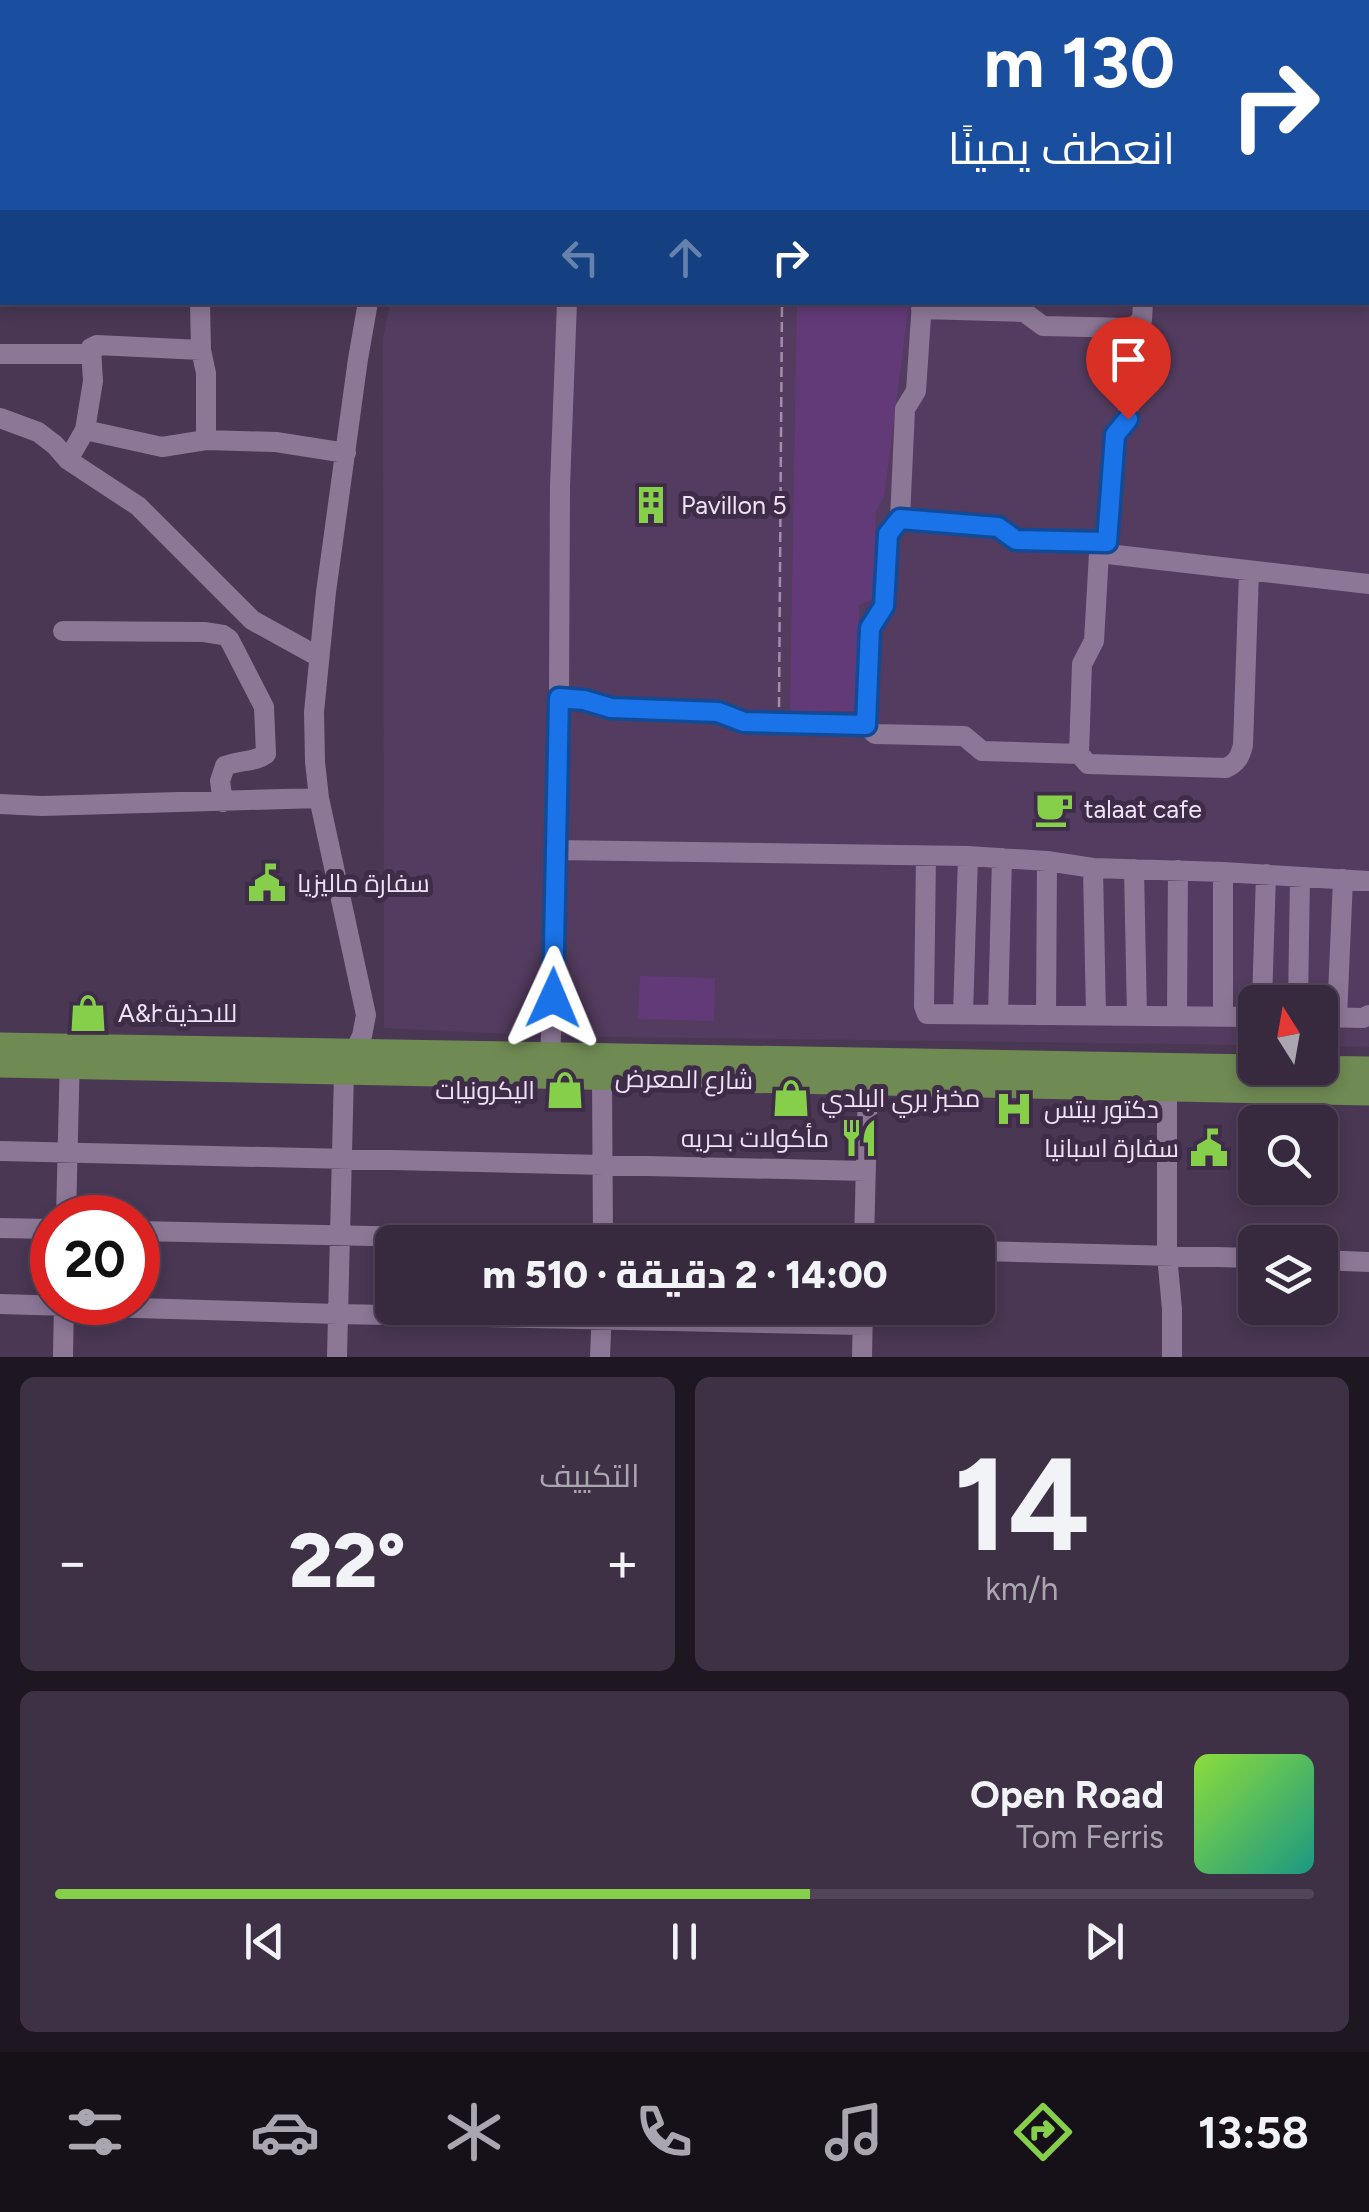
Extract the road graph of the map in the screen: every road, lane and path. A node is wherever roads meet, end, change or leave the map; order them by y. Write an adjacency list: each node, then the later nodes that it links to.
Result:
1 (200, 305): 8 (street)
2 (367, 305): 14 (street)
3 (567, 305): 22 (street)
4 (782, 305): 23 (path)
5 (1142, 305): 7 (street)
6 (922, 306): 7 (street); 16 (street)
7 (1131, 328): 17 (street)
8 (202, 350): 10 (street); 13 (street)
9 (0, 354): 10 (street)
10 (92, 354): 12 (street)
11 (0, 418): 15 (street)
12 (85, 430): 13 (street); 15 (street)
13 (206, 440): 14 (street)
14 (346, 452): 21 (street)
15 (68, 460): 21 (street)
16 (900, 519): 17 (street); 24 (street)
17 (1103, 548): 18 (street); 25 (street)
18 (1250, 572): 19 (street); 25 (street)
19 (1369, 584)
20 (64, 630): 27 (street)
21 (319, 657): 26 (street)
22 (559, 698): 23 (street); 29 (street)
23 (778, 723): 24 (street)
24 (866, 725): 25 (street)
25 (1078, 754)
26 (319, 798): 27 (street); 57 (street)
27 (223, 802): 28 (street)
28 (0, 804)
29 (555, 850): 30 (street); 59 (street)
30 (926, 856): 31 (street); 45 (street)
31 (968, 856): 32 (street); 45 (street)
32 (1002, 858): 33 (street); 46 (street)
33 (1047, 860): 34 (street); 47 (street)
34 (1093, 868): 35 (street); 48 (street)
35 (1134, 869): 36 (street); 50 (street)
36 (1178, 870): 37 (street); 51 (street)
37 (1223, 872): 38 (street); 52 (street)
38 (1266, 874): 39 (street); 42 (street)
39 (1300, 877): 40 (street); 43 (street)
40 (1343, 879): 41 (street); 44 (street)
41 (1369, 881)
42 (1263, 985)
43 (1298, 985)
44 (1332, 985)
45 (963, 1014): 46 (street)
46 (998, 1014): 47 (street)
47 (1046, 1015): 48 (street)
48 (1096, 1015): 50 (street)
49 (1369, 1015): 54 (street)
50 (1137, 1016): 51 (street)
51 (1177, 1016): 52 (street)
52 (1223, 1016): 53 (street)
53 (1238, 1016)
54 (1338, 1018)
55 (0, 1045): 56 (main road, شارع المعرض)
56 (70, 1056): 57 (main road, شارع المعرض); 58 (main road, شارع المعرض); 69 (street)
57 (350, 1062): 59 (main road, شارع المعرض); 70 (street)
58 (0, 1065)
59 (543, 1065): 63 (main road, شارع المعرض)
60 (1238, 1067): 64 (main road, شارع المعرض)
61 (1338, 1069): 62 (main road)
62 (1369, 1069)
63 (611, 1070): 64 (main road, شارع المعرض); 65 (main road, شارع المعرض); 71 (street)
64 (921, 1072): 65 (main road, شارع المعرض); 66 (main road, شارع المعرض)
65 (868, 1083): 72 (street)
66 (1167, 1089): 67 (main road, شارع المعرض); 82 (street)
67 (1369, 1093)
68 (0, 1151): 69 (street)
69 (68, 1153): 70 (street); 73 (street)
70 (342, 1159): 71 (street); 79 (street)
71 (601, 1166): 72 (street); 74 (street)
72 (866, 1172): 75 (street)
73 (67, 1195)
74 (603, 1225)
75 (864, 1225)
76 (0, 1228): 77 (street)
77 (30, 1229)
78 (160, 1232): 79 (street)
79 (340, 1236): 80 (street); 89 (street)
80 (375, 1237)
81 (995, 1251): 82 (street)
82 (1167, 1255): 83 (street); 98 (street)
83 (1238, 1257)
84 (1338, 1261): 85 (street)
85 (1369, 1262)
86 (0, 1304): 87 (street)
87 (30, 1304)
88 (160, 1308): 89 (street)
89 (338, 1314): 90 (street); 95 (street)
90 (375, 1314)
91 (64, 1325): 94 (street)
92 (601, 1325): 96 (street)
93 (862, 1325): 97 (street)
94 (63, 1357)
95 (337, 1357)
96 (600, 1357)
97 (862, 1357)
98 (1172, 1357)

